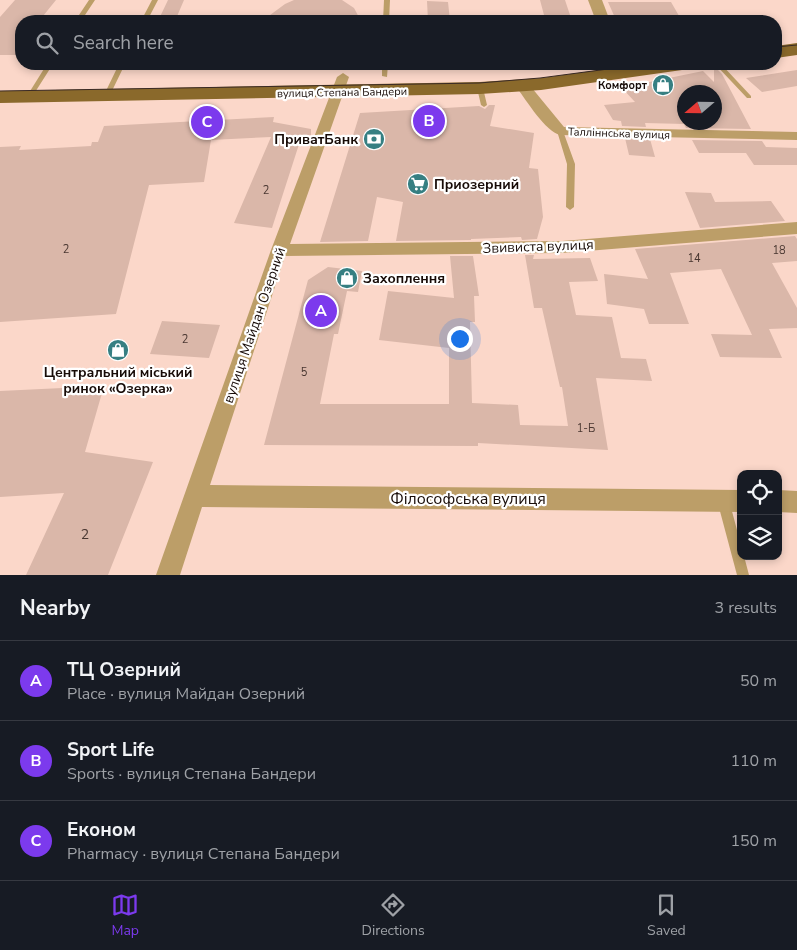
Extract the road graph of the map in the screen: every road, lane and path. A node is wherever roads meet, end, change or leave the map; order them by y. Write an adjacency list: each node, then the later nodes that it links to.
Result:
1 (92, 0): 5 (lane)
2 (155, 0): 6 (lane)
3 (387, 0): 7 (lane)
4 (595, 0): 8 (street)
5 (82, 15)
6 (147, 15)
7 (386, 15)
8 (601, 15)
9 (797, 36): 10 (main road)
10 (782, 37)
11 (797, 49): 12 (main road)
12 (782, 51)
13 (46, 70): 22 (lane)
14 (385, 70): 15 (main road, вулиця Степана Бандери); 20 (main road, вулиця Степана Бандери)
15 (521, 70)
16 (609, 70): 21 (main road, вулиця Степана Бандери)
17 (724, 70): 24 (lane)
18 (115, 80): 20 (main road, вулиця Степана Бандери); 22 (main road, вулиця Степана Бандери)
19 (0, 82): 22 (main road, вулиця Степана Бандери)
20 (340, 85): 21 (main road, вулиця Степана Бандери); 29 (street, вулиця Майдан Озерний)
21 (522, 85): 25 (street, Талліннська вулиця)
22 (34, 89): 23 (main road, вулиця Степана Бандери)
23 (0, 97)
24 (749, 97)
25 (560, 131): 26 (street, Талліннська вулиця); 27 (lane)
26 (797, 136)
27 (570, 207)
28 (797, 228): 29 (street, Звивиста вулиця)
29 (279, 250): 30 (street, вулиця Майдан Озерний)
30 (196, 496): 31 (street, Філософська вулиця); 34 (street, вулиця Майдан Озерний)
31 (732, 501): 35 (lane)
32 (782, 501): 33 (street)
33 (797, 502)
34 (168, 575)
35 (743, 575)

